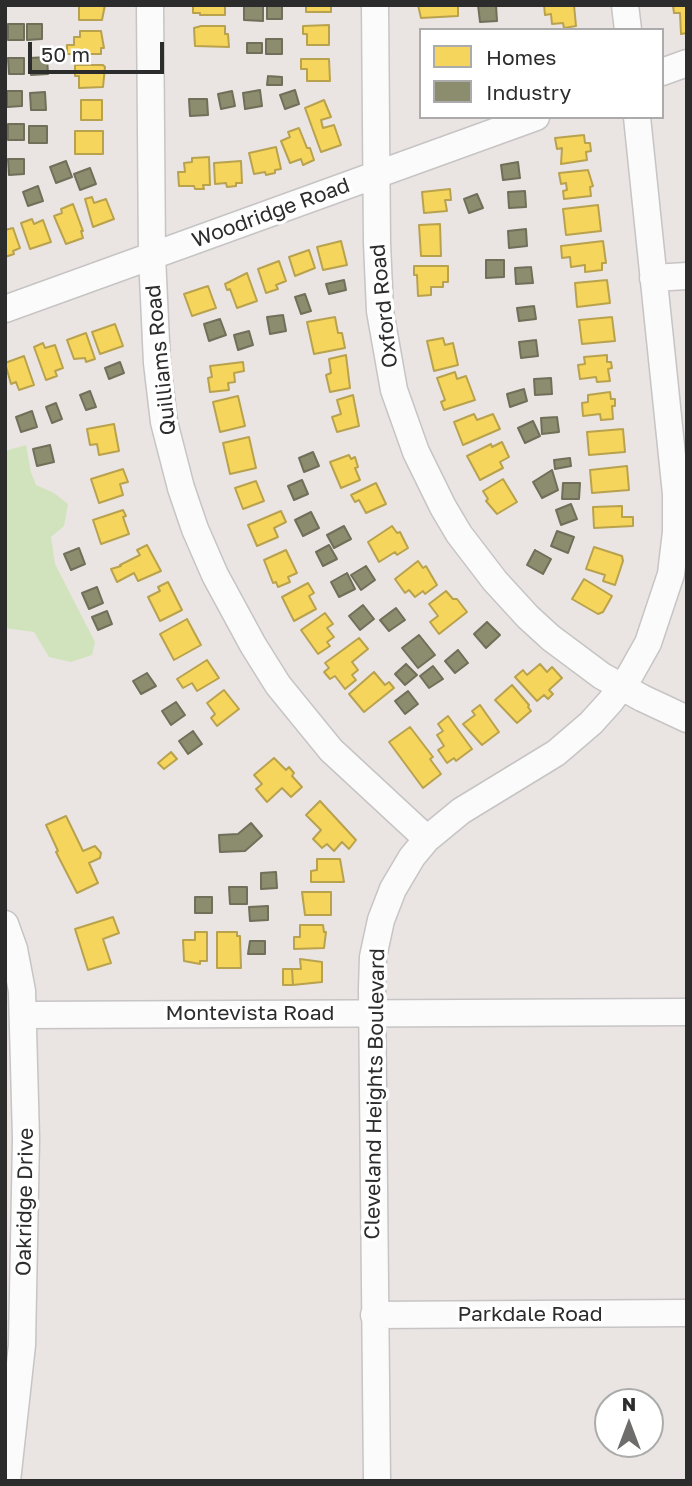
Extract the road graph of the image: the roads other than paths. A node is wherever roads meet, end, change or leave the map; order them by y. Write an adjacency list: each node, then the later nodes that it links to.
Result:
1 (150, 5): 10 (street, Quilliams Road)
2 (375, 5): 9 (street, Oxford Road)
3 (625, 5): 4 (street)
4 (628, 28)
5 (687, 63): 6 (street)
6 (664, 71)
7 (530, 119): 9 (street, Woodridge Road)
8 (637, 119): 12 (street, Cleveland Heights Boulevard)
9 (376, 174): 10 (street, Woodridge Road); 15 (street, Oxford Road)
10 (152, 256): 13 (street, Woodridge Road); 17 (street, Quilliams Road)
11 (687, 276): 12 (street)
12 (653, 278): 14 (street, Cleveland Heights Boulevard)
13 (5, 309)
14 (682, 518): 15 (street, Cleveland Heights Boulevard)
15 (622, 687): 16 (street, Oxford Road); 17 (street, Cleveland Heights Boulevard)
16 (687, 719)
17 (427, 839): 20 (street, Cleveland Heights Boulevard)
18 (5, 924): 21 (street, Oakridge Drive)
19 (687, 1012): 20 (street, Montevista Road)
20 (372, 1013): 21 (street, Montevista Road); 23 (street, Cleveland Heights Boulevard)
21 (24, 1015): 24 (street, Oakridge Drive)
22 (687, 1313): 23 (street, Parkdale Road)
23 (374, 1315): 25 (street, Cleveland Heights Boulevard)
24 (7, 1481)
25 (377, 1481)

